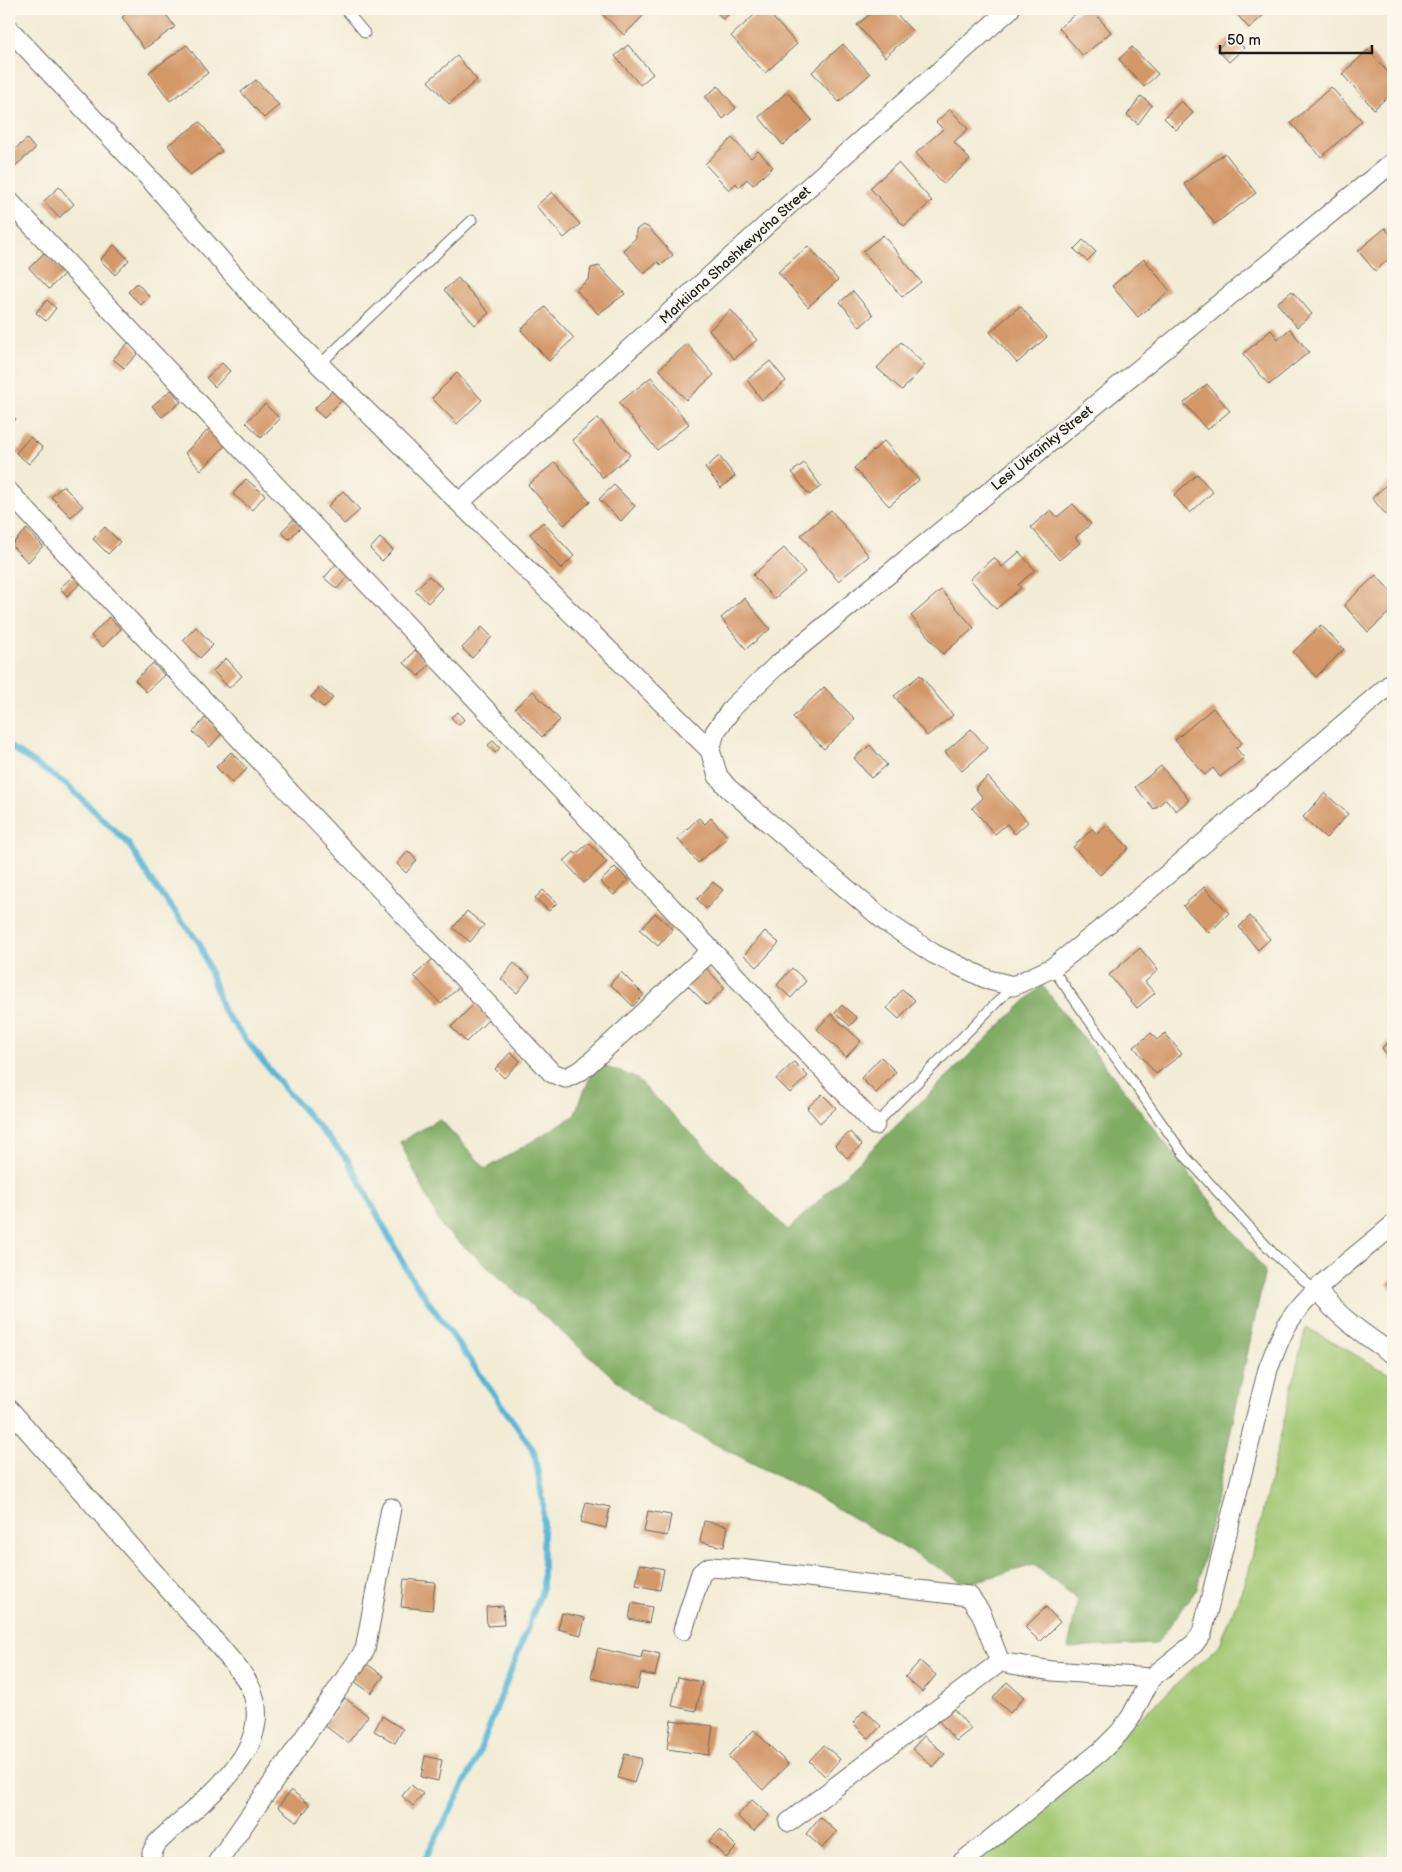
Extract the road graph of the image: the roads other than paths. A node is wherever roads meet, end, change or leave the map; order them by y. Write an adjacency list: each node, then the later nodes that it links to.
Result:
1 (345, 9): 4 (lane)
2 (1010, 9): 10 (street, Markiiana Shashkevycha Street)
3 (9, 28): 8 (street)
4 (365, 32)
5 (1393, 162): 12 (street, Lesi Ukrainky Street)
6 (9, 201): 13 (street)
7 (472, 220): 8 (lane)
8 (319, 366): 10 (street)
9 (9, 492): 13 (street)
10 (460, 502): 12 (street)
11 (1393, 682): 14 (street)
12 (710, 750): 15 (street)
13 (711, 951): 16 (street)
14 (1052, 968): 15 (street); 18 (lane)
15 (1014, 986): 16 (lane)
16 (875, 1125)
17 (1393, 1225): 18 (street)
18 (1317, 1291): 19 (street); 24 (street)
19 (1393, 1354)
20 (9, 1409): 26 (street)
21 (391, 1508): 27 (street)
22 (683, 1630): 23 (street)
23 (1000, 1662): 24 (street); 25 (street)
24 (1151, 1678): 28 (street)
25 (789, 1822)
26 (152, 1863)
27 (217, 1863)
28 (961, 1863)

